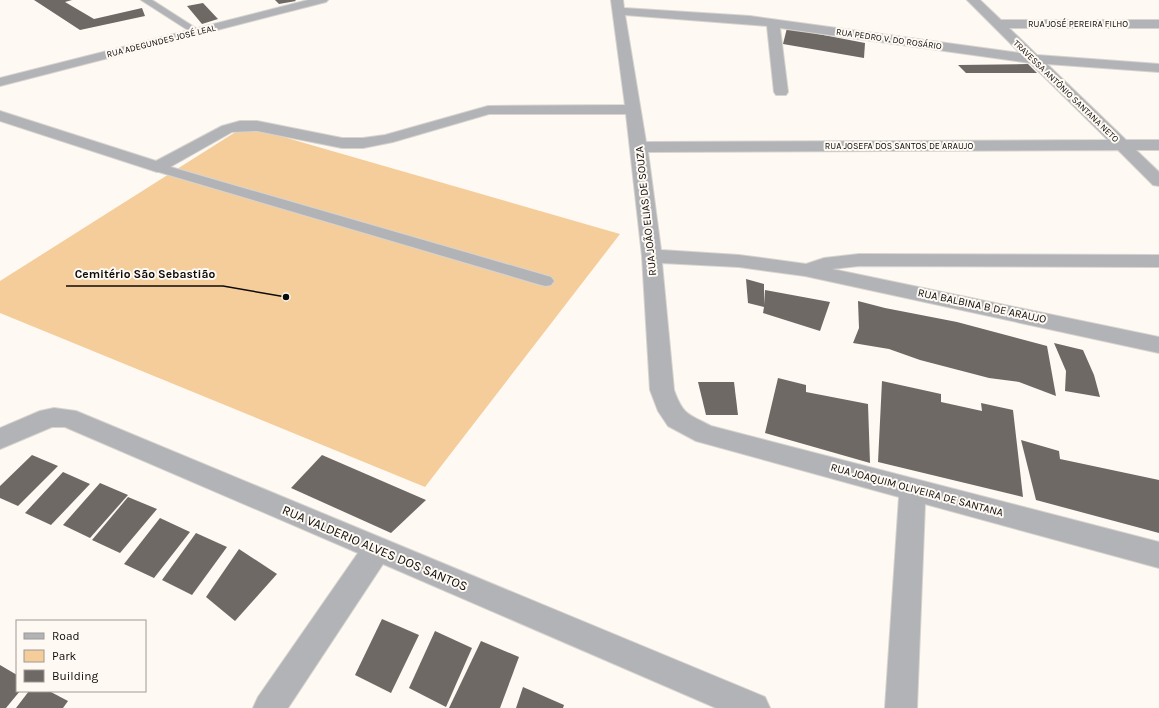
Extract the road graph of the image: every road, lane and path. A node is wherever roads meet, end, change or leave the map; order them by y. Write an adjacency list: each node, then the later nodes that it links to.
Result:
1 (146, 0): 8 (lane)
2 (322, 0): 8 (street, RUA ADEGUNDES JOSÉ LEAL)
3 (973, 0): 6 (street, TRAVESSA ANTÔNIO SANTANA NETO)
4 (618, 6): 5 (street, RUA PEDRO V. DO ROSÁRIO); 13 (street, RUA JOÃO ELIAS DE SOUZA)
5 (773, 23): 9 (street, RUA PEDRO V. DO ROSÁRIO); 12 (street)
6 (997, 24): 7 (street, RUA JOSÉ PEREIRA FILHO); 9 (street, TRAVESSA ANTÔNIO SANTANA NETO)
7 (1159, 24)
8 (197, 32): 11 (street, RUA ADEGUNDES JOSÉ LEAL)
9 (1033, 59): 10 (street, RUA PEDRO V. DO ROSÁRIO); 15 (street, TRAVESSA ANTÔNIO SANTANA NETO)
10 (1159, 68)
11 (0, 82)
12 (781, 92)
13 (633, 109): 17 (street, RUA JOÃO ELIAS DE SOUZA); 18 (street)
14 (0, 116): 18 (street)
15 (1122, 145): 16 (street, RUA JOSEFA DOS SANTOS DE ARAUJO); 17 (street, RUA JOSEFA DOS SANTOS DE ARAUJO); 19 (street, TRAVESSA ANTÔNIO SANTANA NETO)
16 (1159, 145)
17 (638, 147): 20 (street, RUA JOÃO ELIAS DE SOUZA)
18 (157, 167): 23 (lane)
19 (1159, 181)
20 (652, 256): 22 (street, RUA BALBINA B DE ARAUJO); 25 (street, RUA JOÃO ELIAS DE SOUZA)
21 (1159, 261): 22 (street, RUA BALBINA B DE ARAUJO)
22 (805, 270): 24 (street, RUA BALBINA B DE ARAUJO)
23 (546, 281)
24 (1159, 345)
25 (676, 419): 27 (street, RUA JOAQUIM OLIVEIRA DE SANTANA)
26 (3, 431): 28 (street, RUA VALDERIO ALVES DOS SANTOS)
27 (913, 488): 29 (street, RUA JOAQUIM OLIVEIRA DE SANTANA); 32 (street)
28 (377, 549): 30 (street); 31 (street, RUA VALDERIO ALVES DOS SANTOS)
29 (1159, 555)
30 (269, 708)
31 (754, 708)
32 (901, 708)

